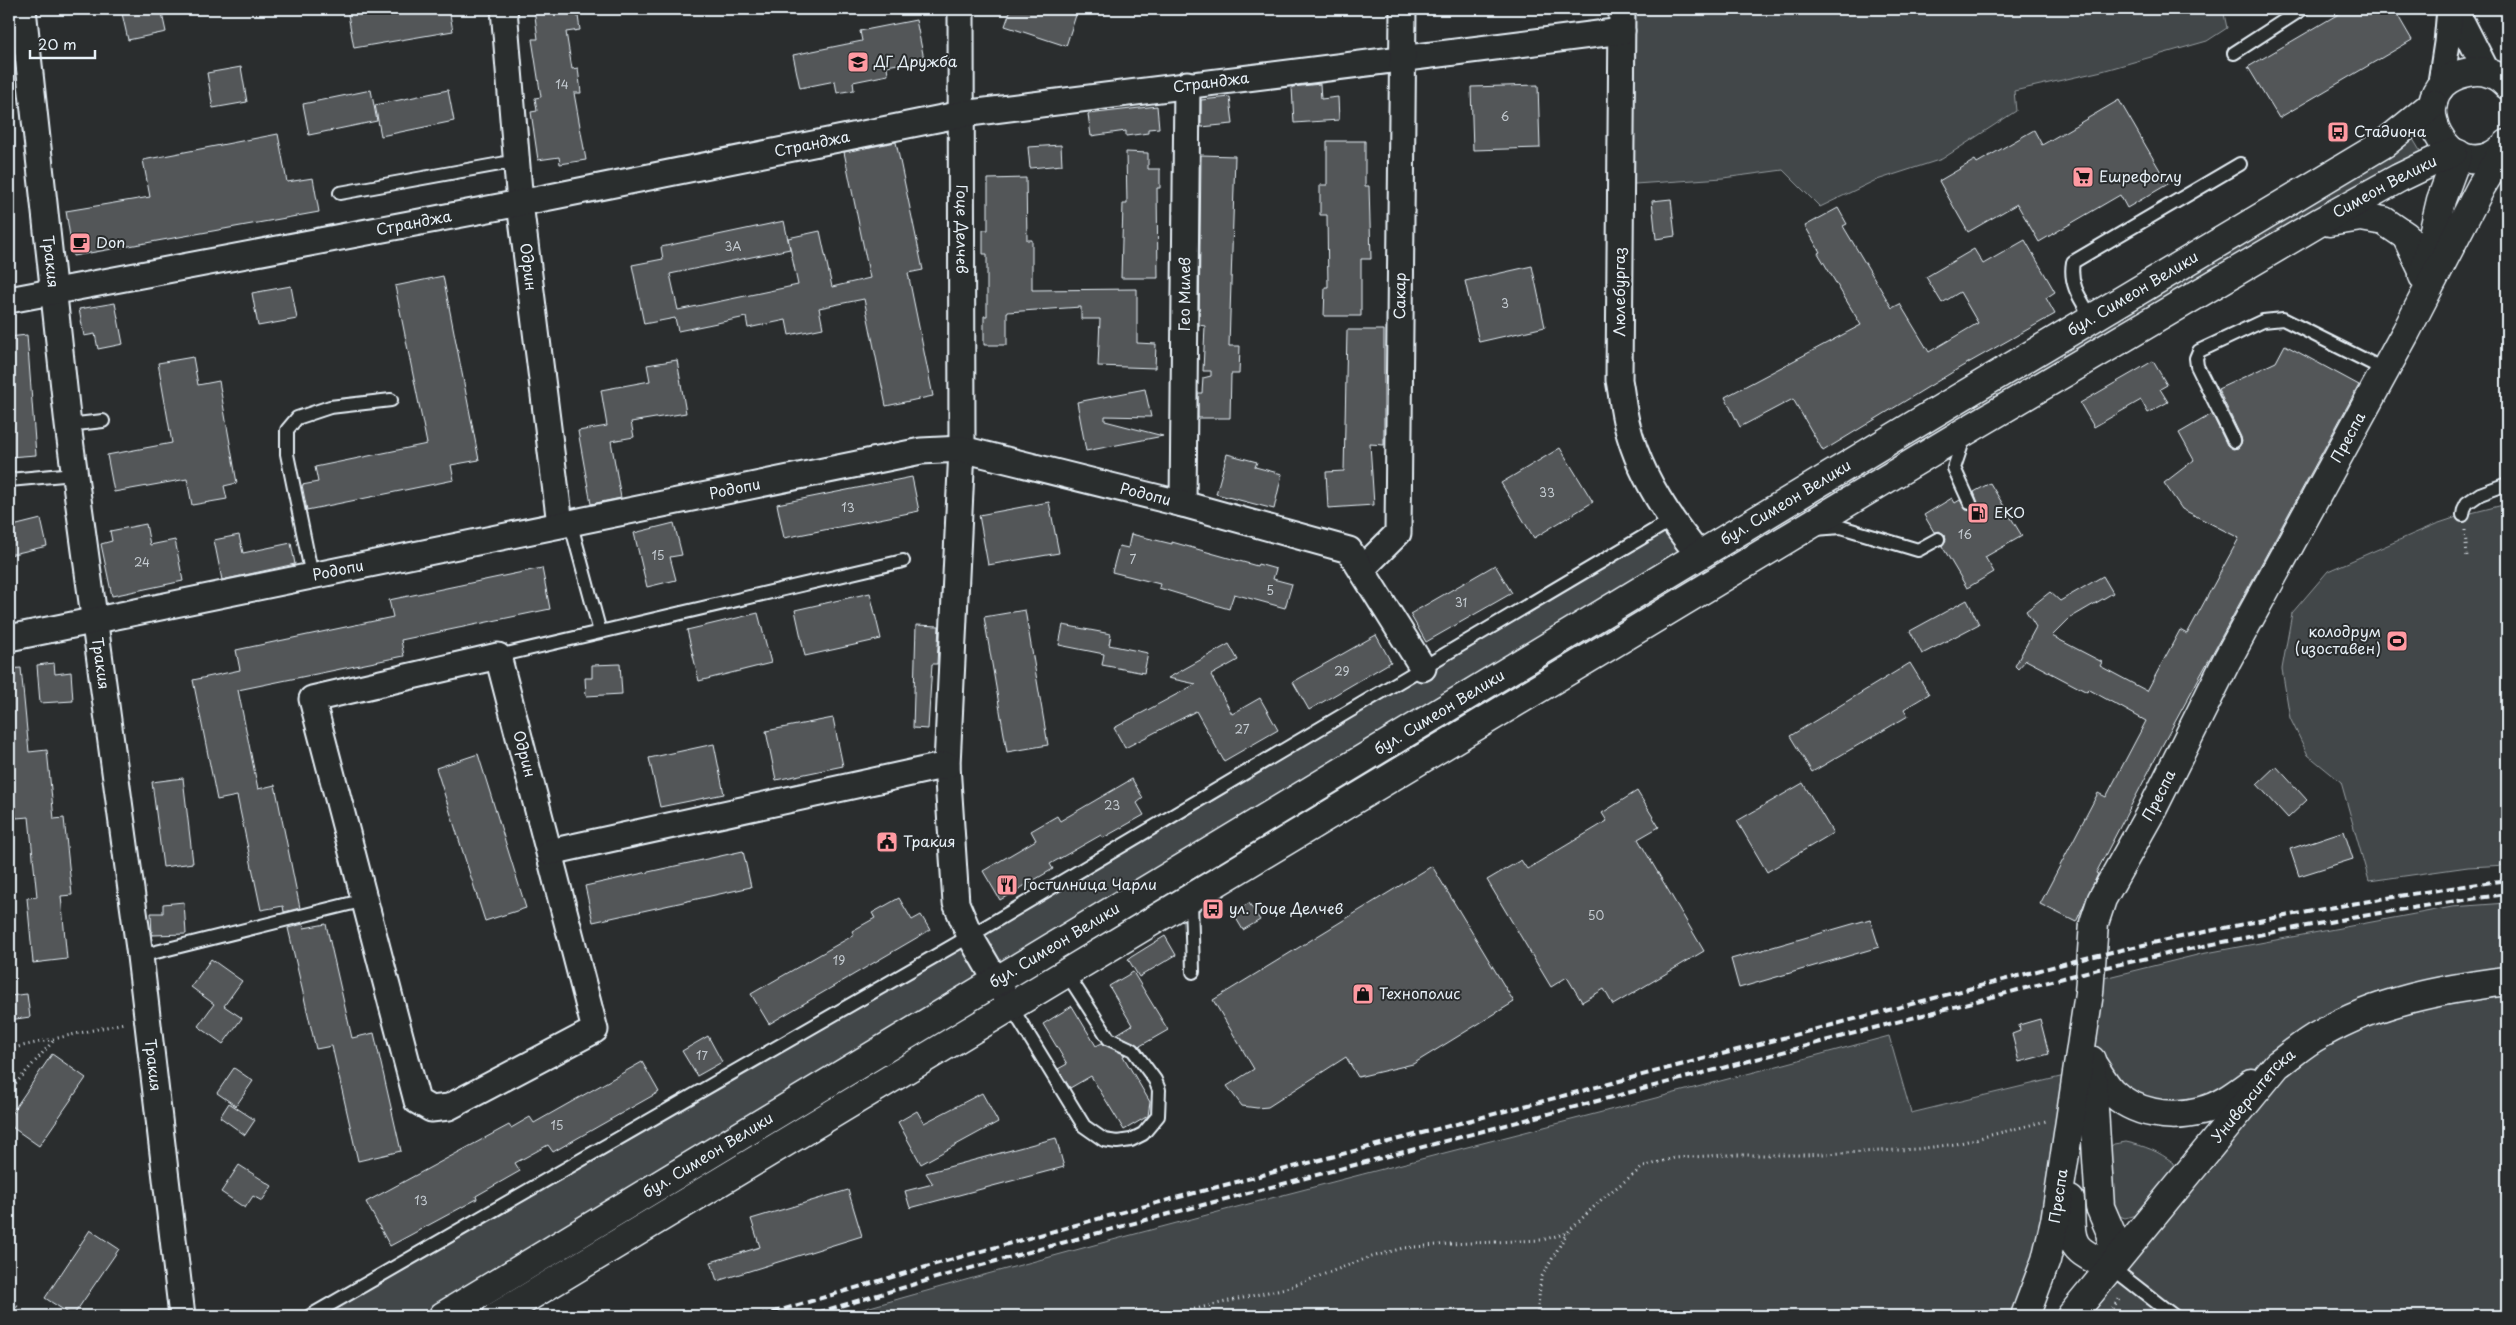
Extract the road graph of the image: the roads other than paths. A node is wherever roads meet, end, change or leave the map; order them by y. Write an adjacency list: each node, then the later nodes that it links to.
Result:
1 (23, 9): 23 (street, Тракия)
2 (504, 9): 17 (street, Одрин)
3 (961, 9): 14 (street, Гоце Делчев)
4 (1403, 9): 10 (street, Сакар)
5 (2302, 9): 9 (lane)
6 (2450, 9): 13 (street)
7 (2455, 9): 11 (street)
8 (1622, 20): 10 (street, Странджа); 40 (street, Люлебургаз)
9 (2234, 53)
10 (1402, 58): 12 (street, Странджа); 46 (street, Сакар)
11 (2498, 74): 13 (main road, бул. Симеон Велики)
12 (1186, 84): 14 (street, Странджа); 38 (street, Гео Милев)
13 (2436, 96): 16 (main road); 26 (main road, бул. Симеон Велики)
14 (962, 114): 20 (street, Странджа); 33 (street, Гоце Делчев)
15 (2506, 145): 16 (main road); 25 (main road, Преспа)
16 (2455, 153): 21 (main road, Симеон Велики); 22 (main road)
17 (517, 161): 19 (lane); 20 (street, Одрин)
18 (2240, 164): 26 (lane)
19 (340, 193)
20 (520, 202): 23 (street, Странджа); 41 (street, Одрин)
21 (2318, 224): 22 (main road); 31 (main road, бул. Симеон Велики)
22 (2424, 273): 25 (main road)
23 (53, 292): 24 (street, Странджа); 30 (street, Тракия)
24 (9, 300)
25 (2415, 314): 27 (main road, Преспа)
26 (2092, 318): 44 (main road, бул. Симеон Велики)
27 (2385, 370): 32 (lane); 65 (main road, Преспа)
28 (391, 400): 47 (lane)
29 (103, 421): 30 (lane)
30 (68, 425): 34 (street, Тракия)
31 (1966, 431): 37 (lane); 42 (main road, бул. Симеон Велики)
32 (2234, 441)
33 (962, 449): 38 (street, Родопи); 41 (street, Родопи); 53 (street, Гоце Делчев)
34 (74, 474): 35 (lane); 48 (street, Тракия)
35 (9, 480)
36 (2507, 484): 39 (lane)
37 (1970, 503)
38 (1183, 504): 46 (street, Родопи)
39 (2463, 515)
40 (1670, 521): 44 (street, Люлебургаз); 52 (lane)
41 (565, 522): 47 (street, Родопи); 49 (lane)
42 (1803, 530): 43 (lane); 55 (main road, бул. Симеон Велики)
43 (1938, 539)
44 (1699, 556): 62 (main road, бул. Симеон Велики)
45 (903, 561): 49 (lane)
46 (1362, 570): 52 (street, Родопи)
47 (312, 576): 48 (street, Родопи)
48 (95, 621): 50 (street, Родопи); 58 (street, Тракия)
49 (600, 632): 51 (lane)
50 (9, 638)
51 (498, 656): 54 (street, Одрин); 56 (street)
52 (1423, 668): 57 (lane)
53 (947, 765): 54 (street); 57 (street, Гоце Делчев)
54 (550, 852): 56 (street, Одрин)
55 (1191, 899): 59 (lane); 60 (main road, бул. Симеон Велики)
56 (365, 900): 58 (lane)
57 (970, 936): 62 (street, Гоце Делчев); 69 (lane)
58 (140, 956): 68 (street, Тракия)
59 (1193, 972)
60 (1067, 974): 63 (main road, бул. Симеон Велики); 63 (lane)
61 (2507, 981): 64 (main road, Университетска)
62 (996, 983): 63 (street, Гоце Делчев); 70 (main road, бул. Симеон Велики)
63 (1012, 1008): 71 (main road, бул. Симеон Велики)
64 (2277, 1065): 65 (main road); 67 (main road, Университетска)
65 (2084, 1068): 66 (main road, Преспа); 67 (main road)
66 (2070, 1125): 67 (main road); 72 (main road, Преспа)
67 (2121, 1276): 73 (main road, Университетска); 74 (lane)
68 (182, 1316)
69 (310, 1316)
70 (442, 1316)
71 (497, 1316)
72 (2025, 1316)
73 (2071, 1316)
74 (2174, 1316)

